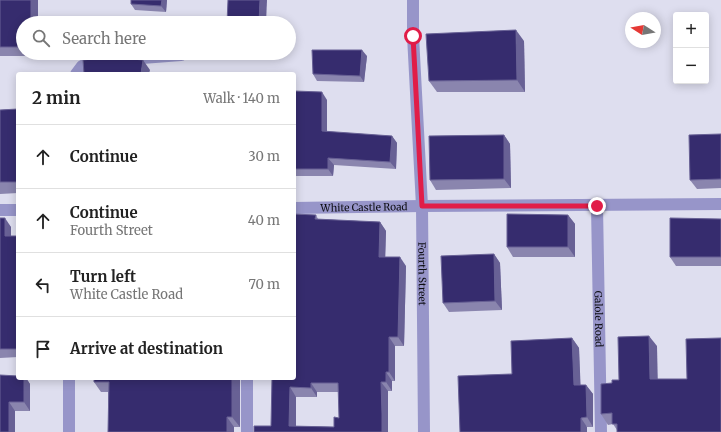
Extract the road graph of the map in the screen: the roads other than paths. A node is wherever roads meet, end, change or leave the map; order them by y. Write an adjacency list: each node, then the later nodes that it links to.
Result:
1 (413, 0): 5 (street, Fourth Street)
2 (116, 60): 3 (street)
3 (78, 72)
4 (721, 204): 6 (street, White Castle Road)
5 (422, 206): 6 (street, White Castle Road); 7 (street, White Castle Road); 14 (street, Fourth Street)
6 (597, 206): 15 (street, Galole Road)
7 (296, 208)
8 (0, 210): 9 (street)
9 (16, 210)
10 (69, 380): 12 (street)
11 (247, 380): 13 (street)
12 (69, 432)
13 (248, 432)
14 (424, 432)
15 (601, 432)

